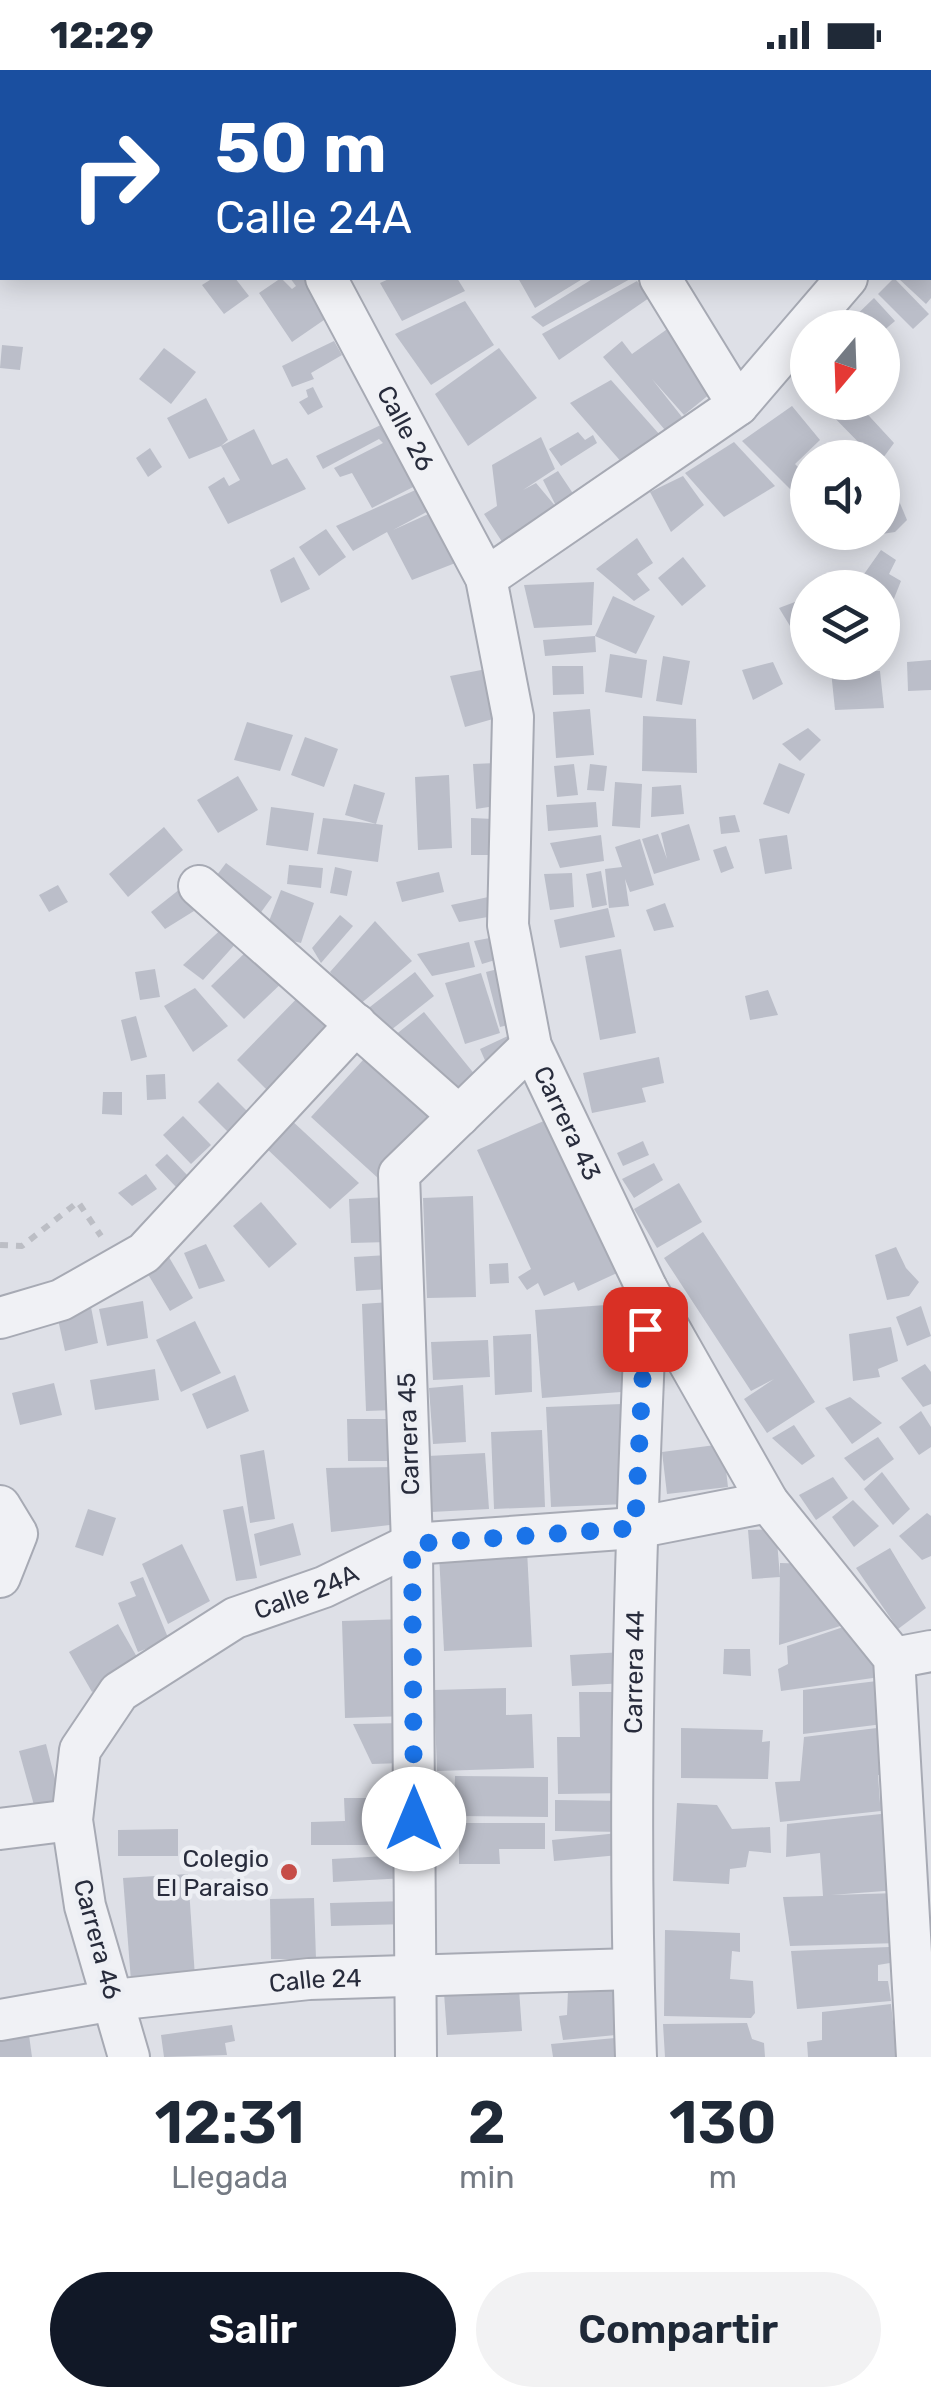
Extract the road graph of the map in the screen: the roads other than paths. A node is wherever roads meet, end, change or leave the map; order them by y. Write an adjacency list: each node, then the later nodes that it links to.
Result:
1 (327, 280): 5 (street, Calle 26)
2 (661, 280): 4 (street)
3 (845, 280): 4 (street)
4 (738, 405): 5 (street)
5 (486, 578): 8 (street, Carrera 43)
6 (200, 886): 7 (street)
7 (356, 1024): 9 (street); 11 (street)
8 (531, 1046): 9 (street, Carrera 45); 10 (street, Carrera 43)
9 (458, 1116): 15 (street, Carrera 45)
10 (646, 1290): 12 (street, Carrera 43); 14 (street, Carrera 44)
11 (0, 1318)
12 (768, 1502): 14 (street, Calle 24A); 17 (street, Carrera 43)
13 (0, 1506): 16 (street)
14 (635, 1528): 15 (street, Calle 24A); 20 (street, Carrera 44)
15 (412, 1544): 18 (street, Calle 24A); 21 (street, Carrera 45)
16 (0, 1576)
17 (912, 1655): 27 (street, Carrera 43)
18 (72, 1820): 19 (street); 22 (street, Carrera 46)
19 (0, 1830)
20 (632, 1969): 21 (street, Calle 24); 26 (street, Carrera 44)
21 (414, 1976): 22 (street, Calle 24); 25 (street, Carrera 45)
22 (114, 2000): 23 (street, Calle 24); 24 (street, Carrera 46)
23 (0, 2020)
24 (130, 2057)
25 (416, 2057)
26 (636, 2057)
27 (917, 2057)

